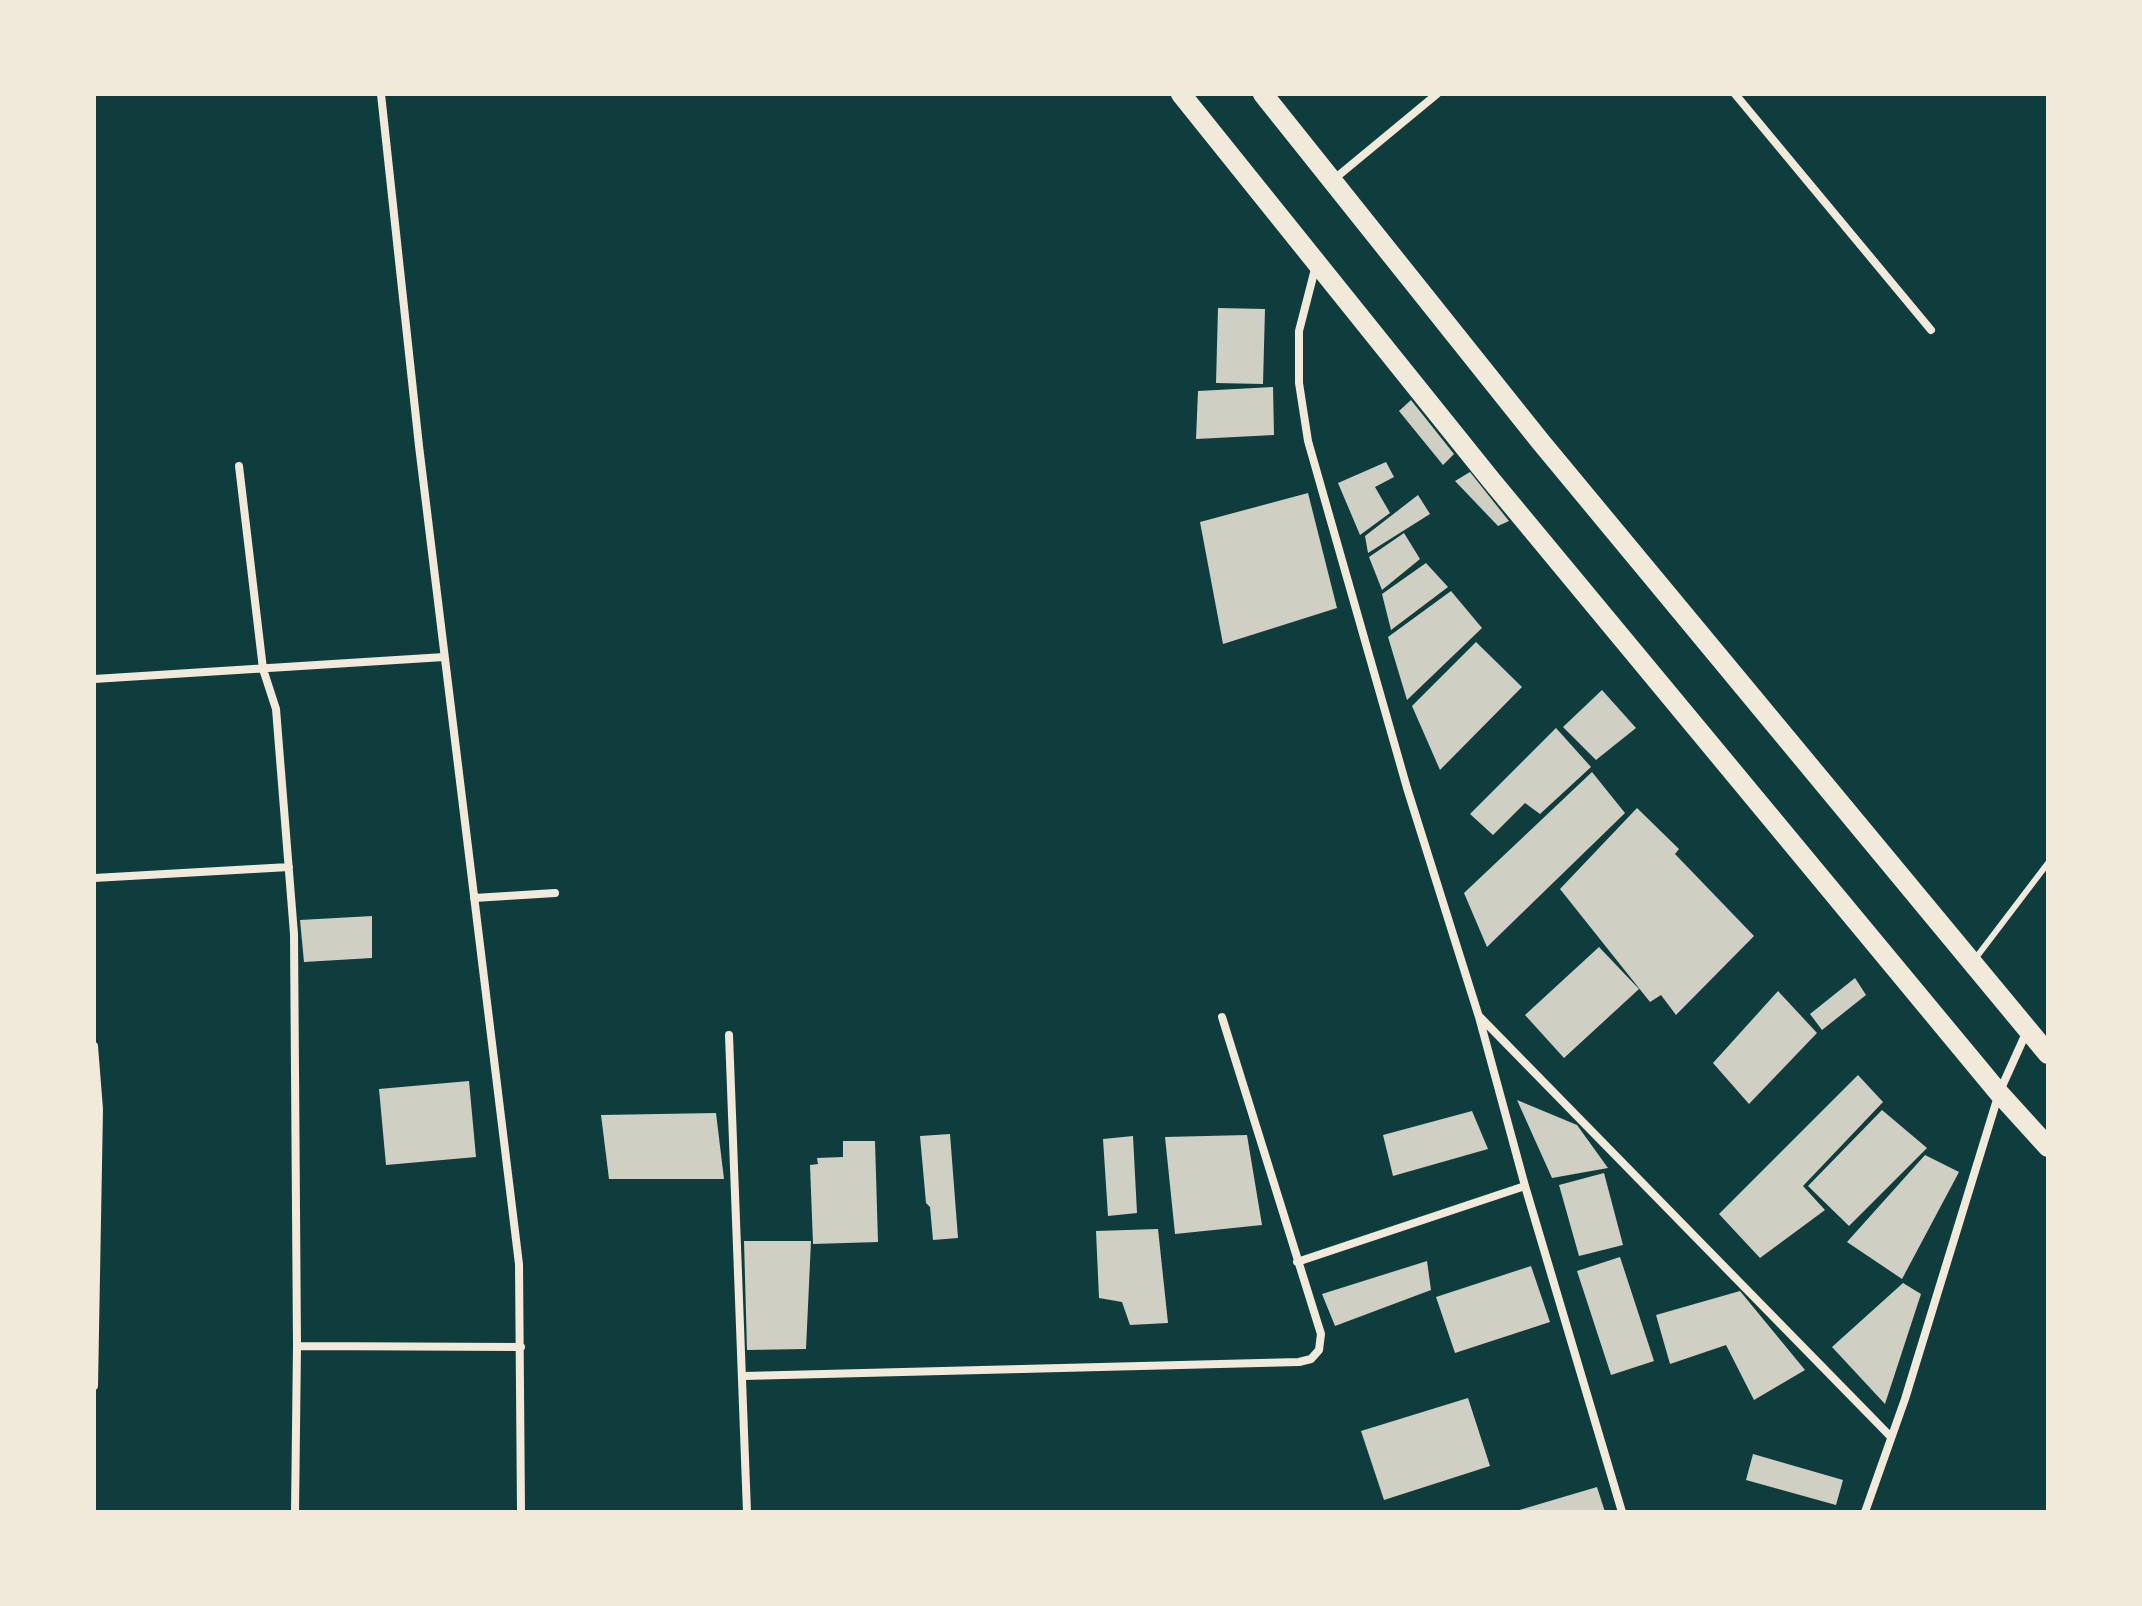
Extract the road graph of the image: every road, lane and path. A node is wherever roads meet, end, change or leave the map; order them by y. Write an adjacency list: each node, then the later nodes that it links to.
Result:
1 (381, 94): 10 (street)
2 (1181, 94): 7 (main road)
3 (1263, 94): 6 (main road)
4 (1437, 94): 6 (street)
5 (1735, 94): 8 (street)
6 (1333, 180): 18 (main road)
7 (1316, 262): 20 (street); 25 (main road)
8 (1931, 330)
9 (239, 466): 11 (street)
10 (444, 657): 11 (street); 17 (street)
11 (263, 669): 12 (street); 14 (street)
12 (94, 679)
13 (2048, 863): 18 (lane)
14 (289, 867): 15 (street); 29 (street)
15 (94, 878)
16 (555, 893): 17 (street)
17 (474, 898): 30 (street)
18 (1972, 963): 21 (main road)
19 (1222, 1017): 28 (street)
20 (1479, 1017): 27 (street); 33 (street)
21 (2028, 1030): 24 (main road); 25 (street)
22 (729, 1035): 31 (street)
23 (94, 1046): 32 (street)
24 (2048, 1054)
25 (1999, 1093): 26 (main road); 33 (street)
26 (2048, 1147)
27 (1525, 1186): 28 (street); 37 (street)
28 (1297, 1262): 31 (street)
29 (297, 1346): 30 (street); 34 (street)
30 (521, 1347): 35 (street)
31 (744, 1376): 36 (street)
32 (94, 1386)
33 (1891, 1437): 38 (street)
34 (295, 1512)
35 (521, 1512)
36 (747, 1512)
37 (1622, 1512)
38 (1865, 1512)

